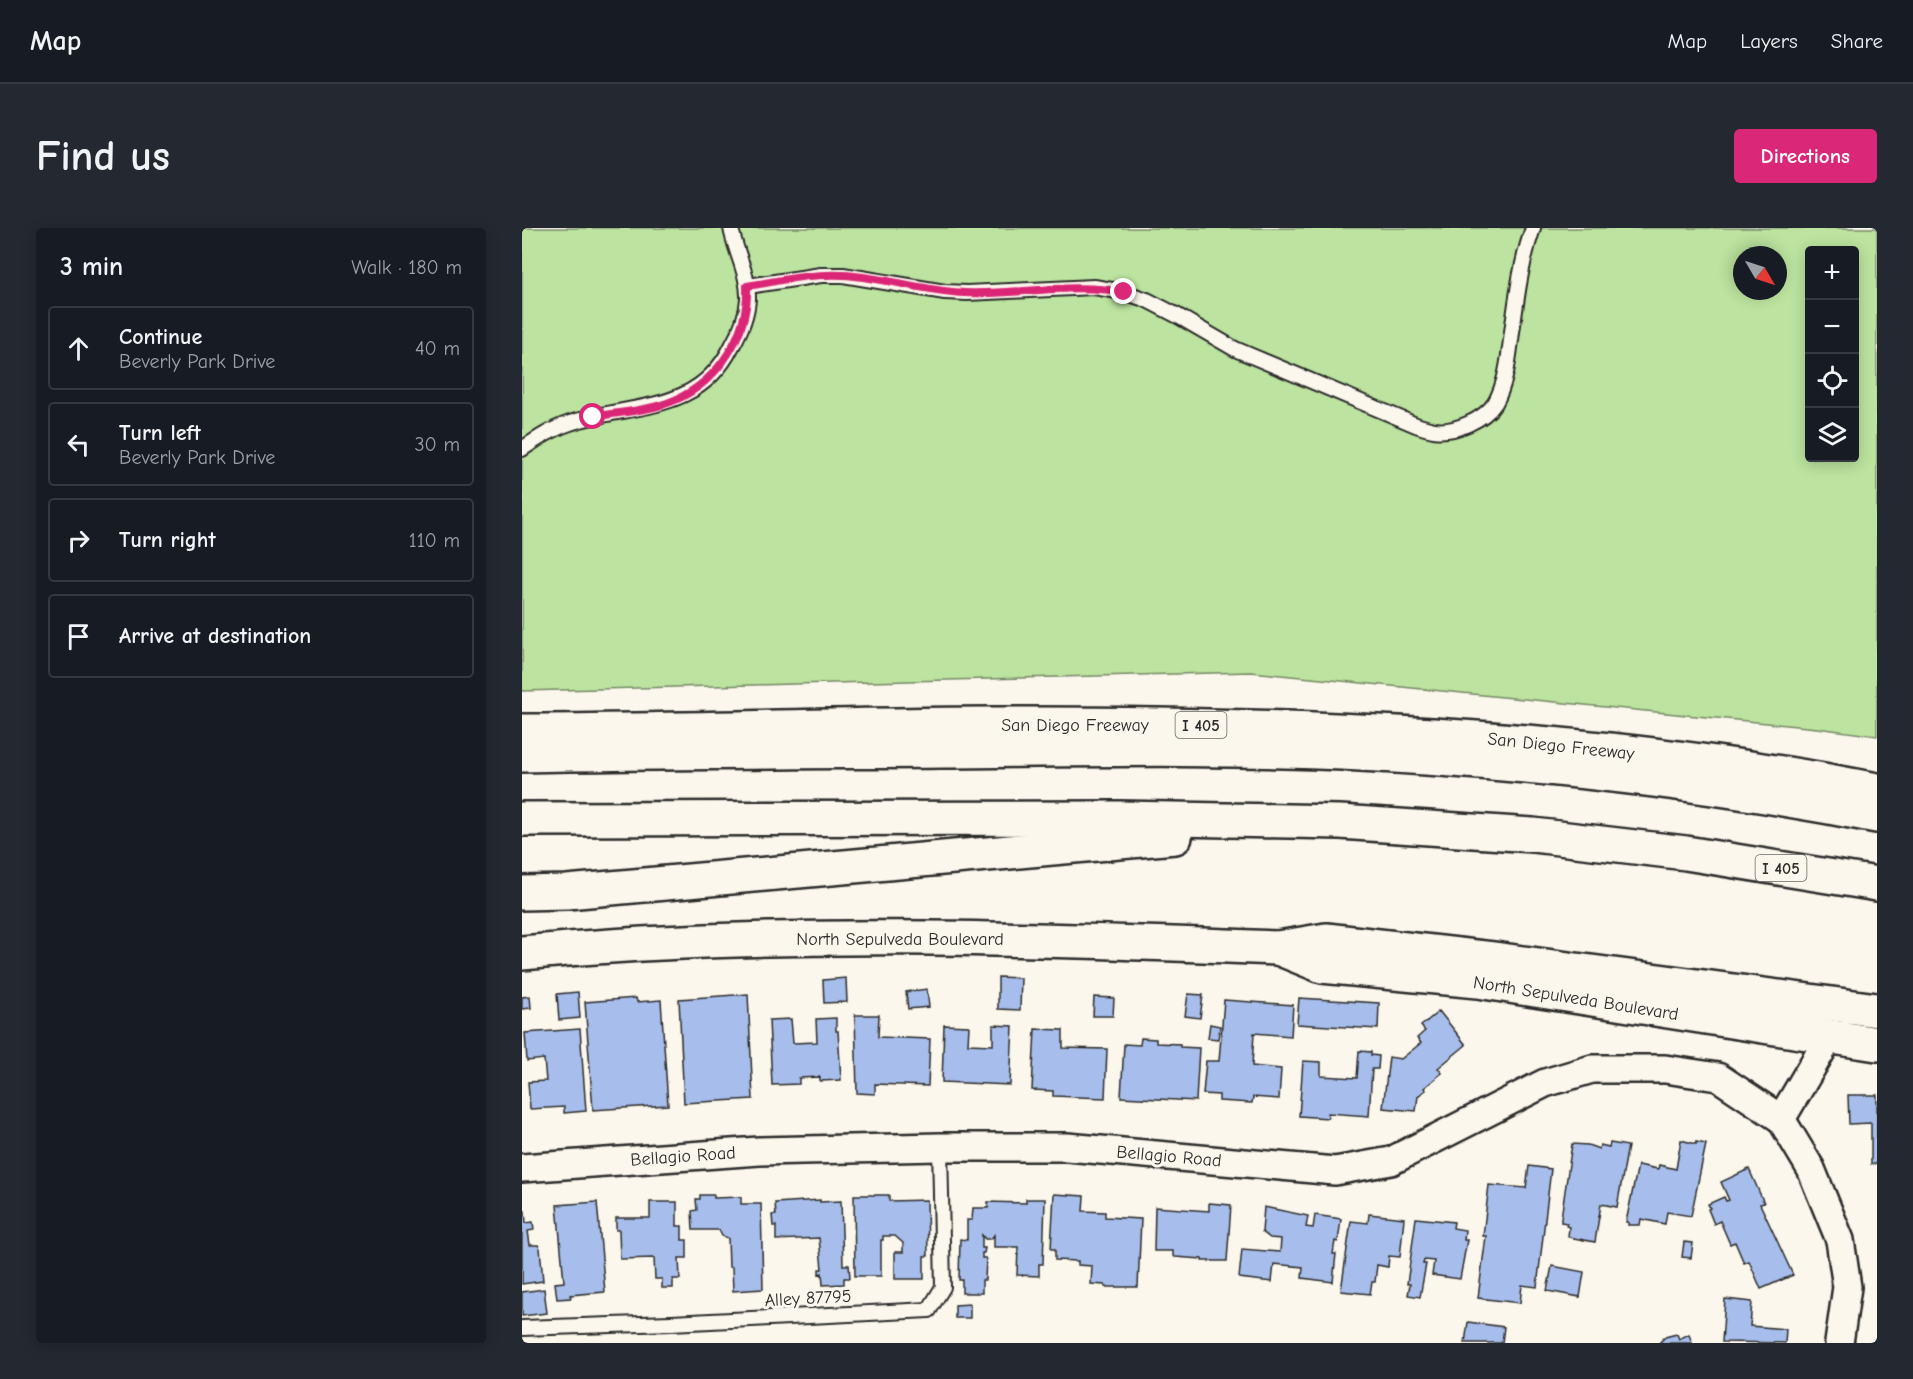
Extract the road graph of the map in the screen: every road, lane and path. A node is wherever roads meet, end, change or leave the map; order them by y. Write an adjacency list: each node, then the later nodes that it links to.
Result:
1 (731, 228): 3 (lane)
2 (1533, 228): 3 (lane)
3 (747, 286): 4 (lane)
4 (522, 449)
5 (522, 731): 7 (main road, San Diego Freeway / I 405)
6 (522, 755): 8 (main road)
7 (1877, 790)
8 (1877, 816)
9 (522, 819): 10 (main road, I 405)
10 (1340, 822): 11 (main road, I 405); 12 (main road)
11 (1877, 884)
12 (522, 893)
13 (1278, 948): 14 (main road, North Sepulveda Boulevard); 15 (main road, North Sepulveda Boulevard); 16 (main road, North Sepulveda Boulevard)
14 (522, 953)
15 (1877, 1010)
16 (1829, 1038): 17 (main road, North Sepulveda Boulevard); 18 (street)
17 (1877, 1044)
18 (1781, 1119): 19 (street, Bellagio Road); 22 (street)
19 (940, 1147): 20 (street, Bellagio Road); 21 (lane, Alley 87795)
20 (522, 1168)
21 (522, 1328)
22 (1839, 1343)

